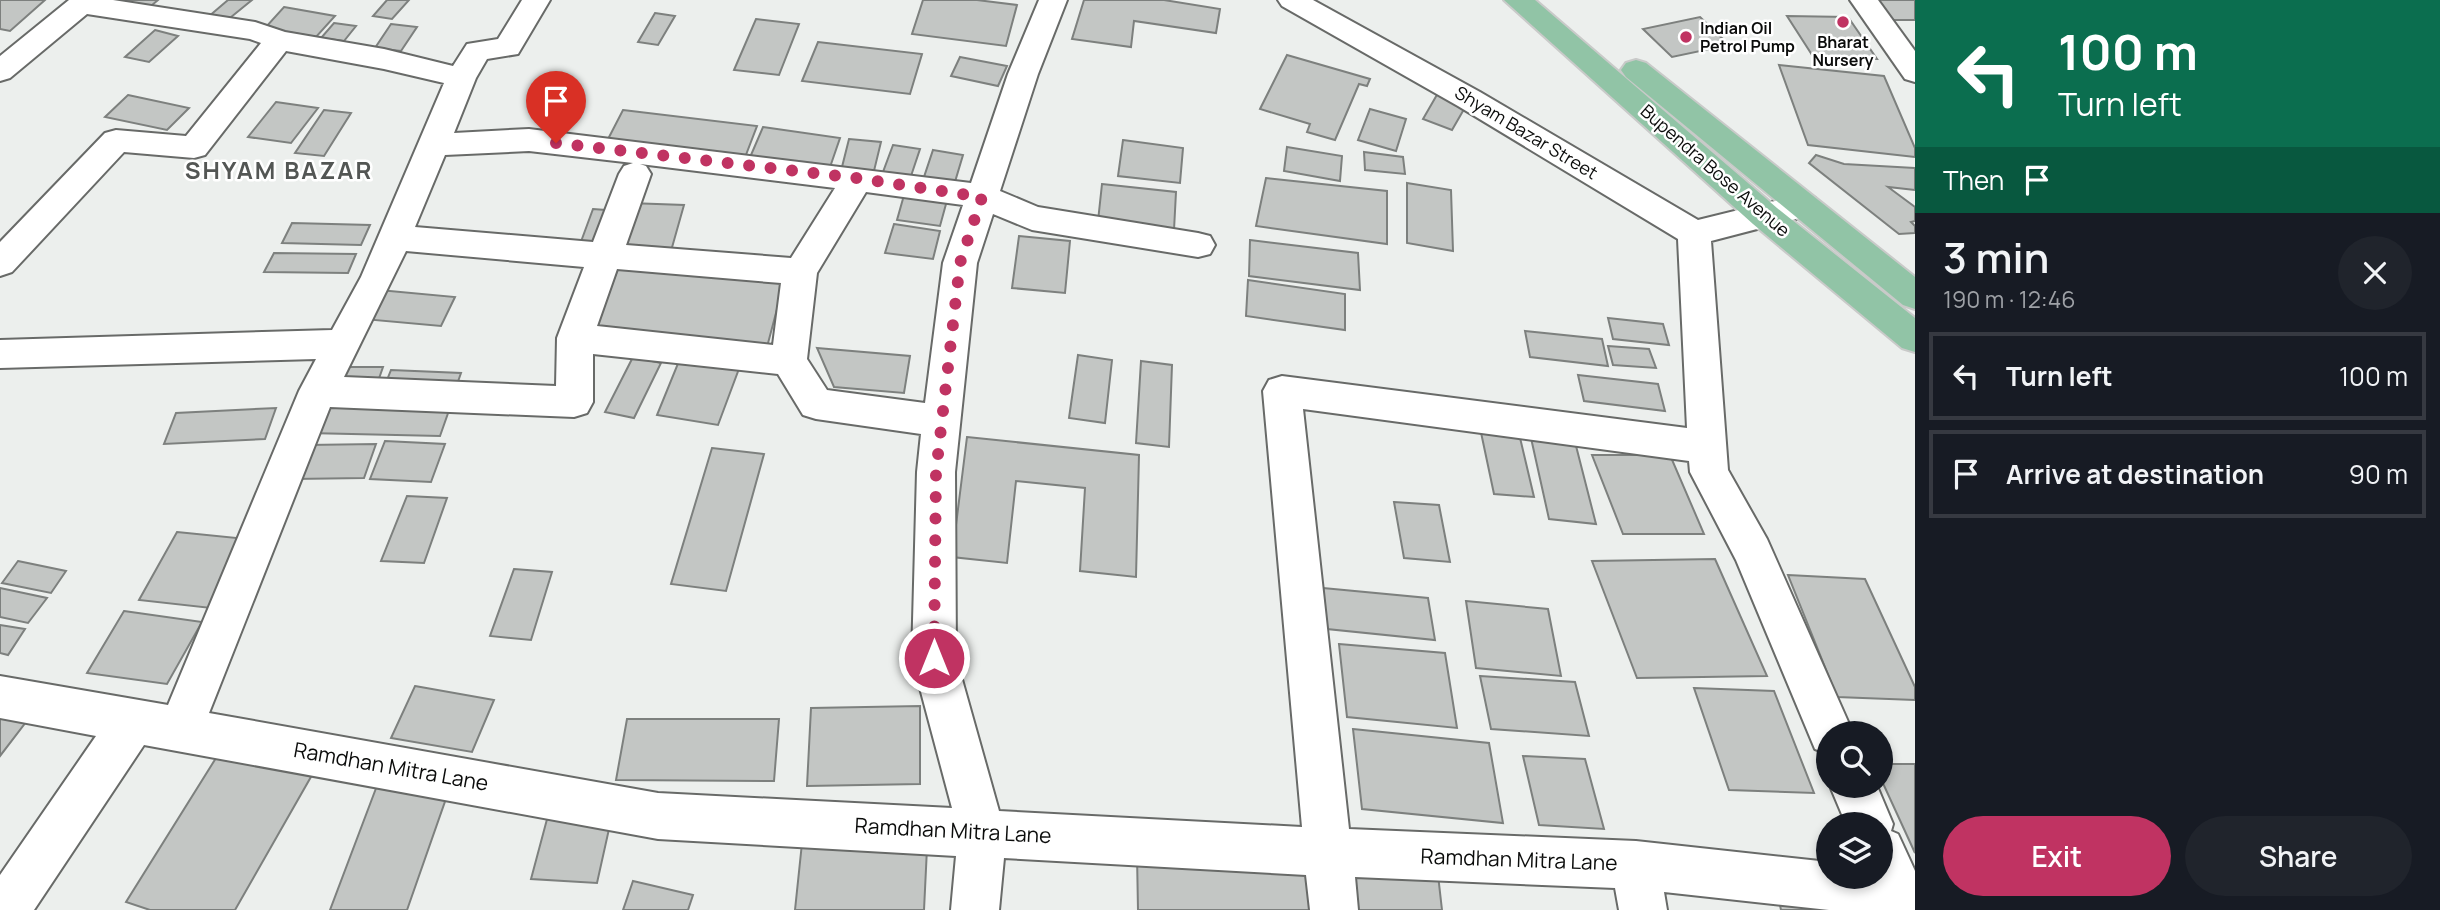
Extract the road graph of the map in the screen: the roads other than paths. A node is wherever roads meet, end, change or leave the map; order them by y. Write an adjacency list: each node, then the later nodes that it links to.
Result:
1 (536, 0): 11 (street)
2 (1053, 0): 15 (street)
3 (1292, 0): 18 (street, Shyam Bazar Street)
4 (1518, 0): 17 (main road, Bupendra Bose Avenue)
5 (1550, 0): 16 (main road, Bupendra Bose Avenue)
6 (1864, 0): 10 (street)
7 (84, 2): 8 (street); 9 (street)
8 (279, 40): 11 (street); 22 (street)
9 (0, 71)
10 (1915, 72)
11 (461, 78): 12 (street)
12 (433, 145): 14 (street); 19 (street)
13 (635, 173): 21 (street)
14 (857, 178): 15 (street); 23 (street)
15 (982, 197): 20 (street); 31 (street)
16 (1803, 206): 17 (street); 24 (main road, Bupendra Bose Avenue)
17 (1765, 216): 18 (street); 26 (main road, Bupendra Bose Avenue)
18 (1694, 233): 32 (street)
19 (394, 238): 21 (street); 27 (street)
20 (1198, 245)
21 (607, 257): 23 (street); 25 (street)
22 (0, 262)
23 (800, 272): 29 (street)
24 (1915, 296)
25 (575, 338): 29 (street); 30 (street)
26 (1915, 338)
27 (342, 344): 28 (street); 30 (street)
28 (0, 354)
29 (789, 361): 31 (street)
30 (318, 391): 36 (street)
31 (942, 421): 37 (street)
32 (1707, 447): 35 (street); 38 (street)
33 (0, 697): 34 (street, Ramdhan Mitra Lane)
34 (134, 720): 36 (street, Ramdhan Mitra Lane); 42 (street)
35 (1826, 721)
36 (181, 728): 37 (street, Ramdhan Mitra Lane)
37 (982, 832): 38 (street, Ramdhan Mitra Lane); 43 (street)
38 (1329, 852): 40 (street, Ramdhan Mitra Lane); 44 (street)
39 (1893, 870): 41 (street)
40 (1639, 888): 41 (street, Ramdhan Mitra Lane)
41 (1907, 894)
42 (5, 910)
43 (975, 910)
44 (1334, 910)

